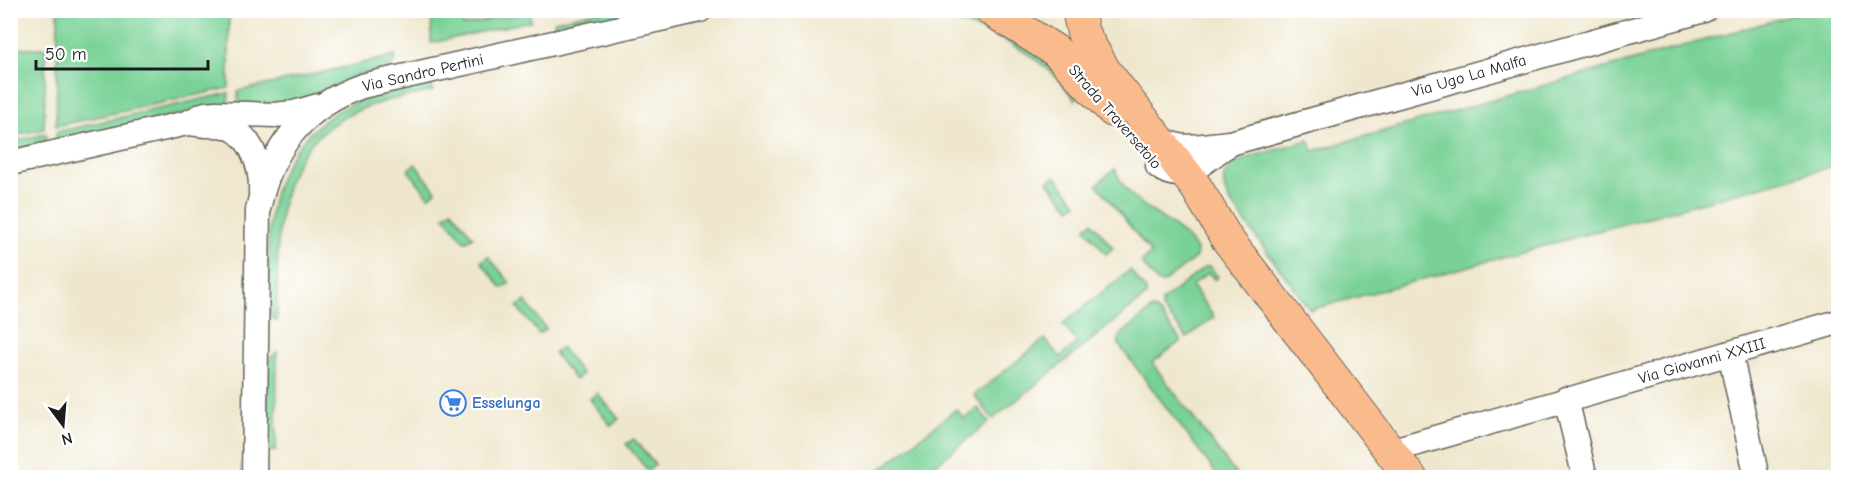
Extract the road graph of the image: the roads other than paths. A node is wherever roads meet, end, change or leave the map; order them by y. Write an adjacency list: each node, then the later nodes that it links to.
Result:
1 (700, 10): 5 (street, Via Sandro Pertini)
2 (991, 10): 10 (main road, Strada Traversetolo)
3 (1078, 10): 10 (main road, Strada Traversetolo)
4 (1704, 10): 10 (street, Via Ugo La Malfa)
5 (334, 99): 6 (street); 9 (street, Via Sandro Pertini)
6 (264, 116): 7 (street); 9 (street)
7 (187, 123): 8 (street); 11 (street)
8 (248, 143): 9 (street); 12 (street)
9 (284, 143): 12 (street, Via Sandro Pertini)
10 (1176, 161): 13 (main road, Strada Traversetolo); 13 (main road, Strada Traversetolo)
11 (10, 163)
12 (261, 199): 18 (street, Via Sandro Pertini)
13 (1227, 239): 17 (main road, Strada Traversetolo)
14 (1839, 322): 15 (street, Via Giovanni XXIII)
15 (1730, 353): 16 (street, Via Giovanni XXIII); 21 (street)
16 (1566, 399): 17 (street, Via Giovanni XXIII); 20 (street)
17 (1390, 451): 19 (main road, Strada Traversetolo)
18 (254, 477)
19 (1411, 477)
20 (1585, 477)
21 (1757, 477)

